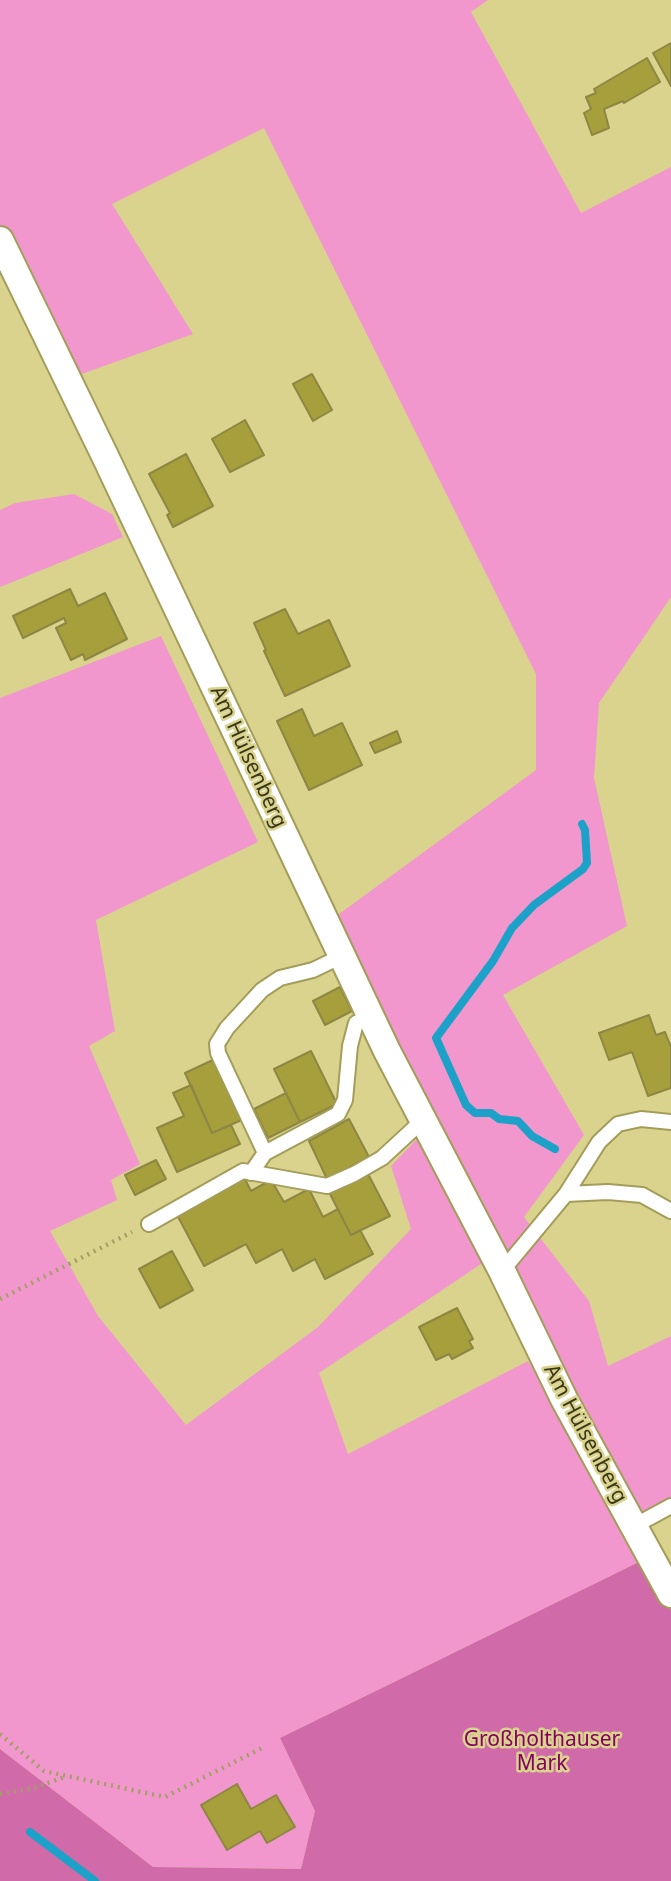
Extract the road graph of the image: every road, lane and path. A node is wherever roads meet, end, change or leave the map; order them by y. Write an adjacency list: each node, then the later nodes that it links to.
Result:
1 (0, 240): 2 (street, Am Hülsenberg)
2 (342, 956): 3 (street, Am Hülsenberg); 6 (lane)
3 (370, 1016): 4 (street, Am Hülsenberg); 6 (lane)
4 (422, 1121): 7 (lane); 11 (street, Am Hülsenberg)
5 (671, 1122): 8 (lane)
6 (265, 1153): 7 (lane)
7 (251, 1172): 10 (lane)
8 (566, 1194): 9 (lane); 11 (lane)
9 (671, 1211)
10 (149, 1224): 12 (path)
11 (502, 1271): 14 (street, Am Hülsenberg)
12 (0, 1299)
13 (671, 1506): 14 (lane)
14 (634, 1526): 15 (street, Am Hülsenberg)
15 (671, 1594)
16 (0, 1734): 18 (path)
17 (264, 1746): 18 (path)
18 (68, 1776): 19 (path)
19 (0, 1794)

